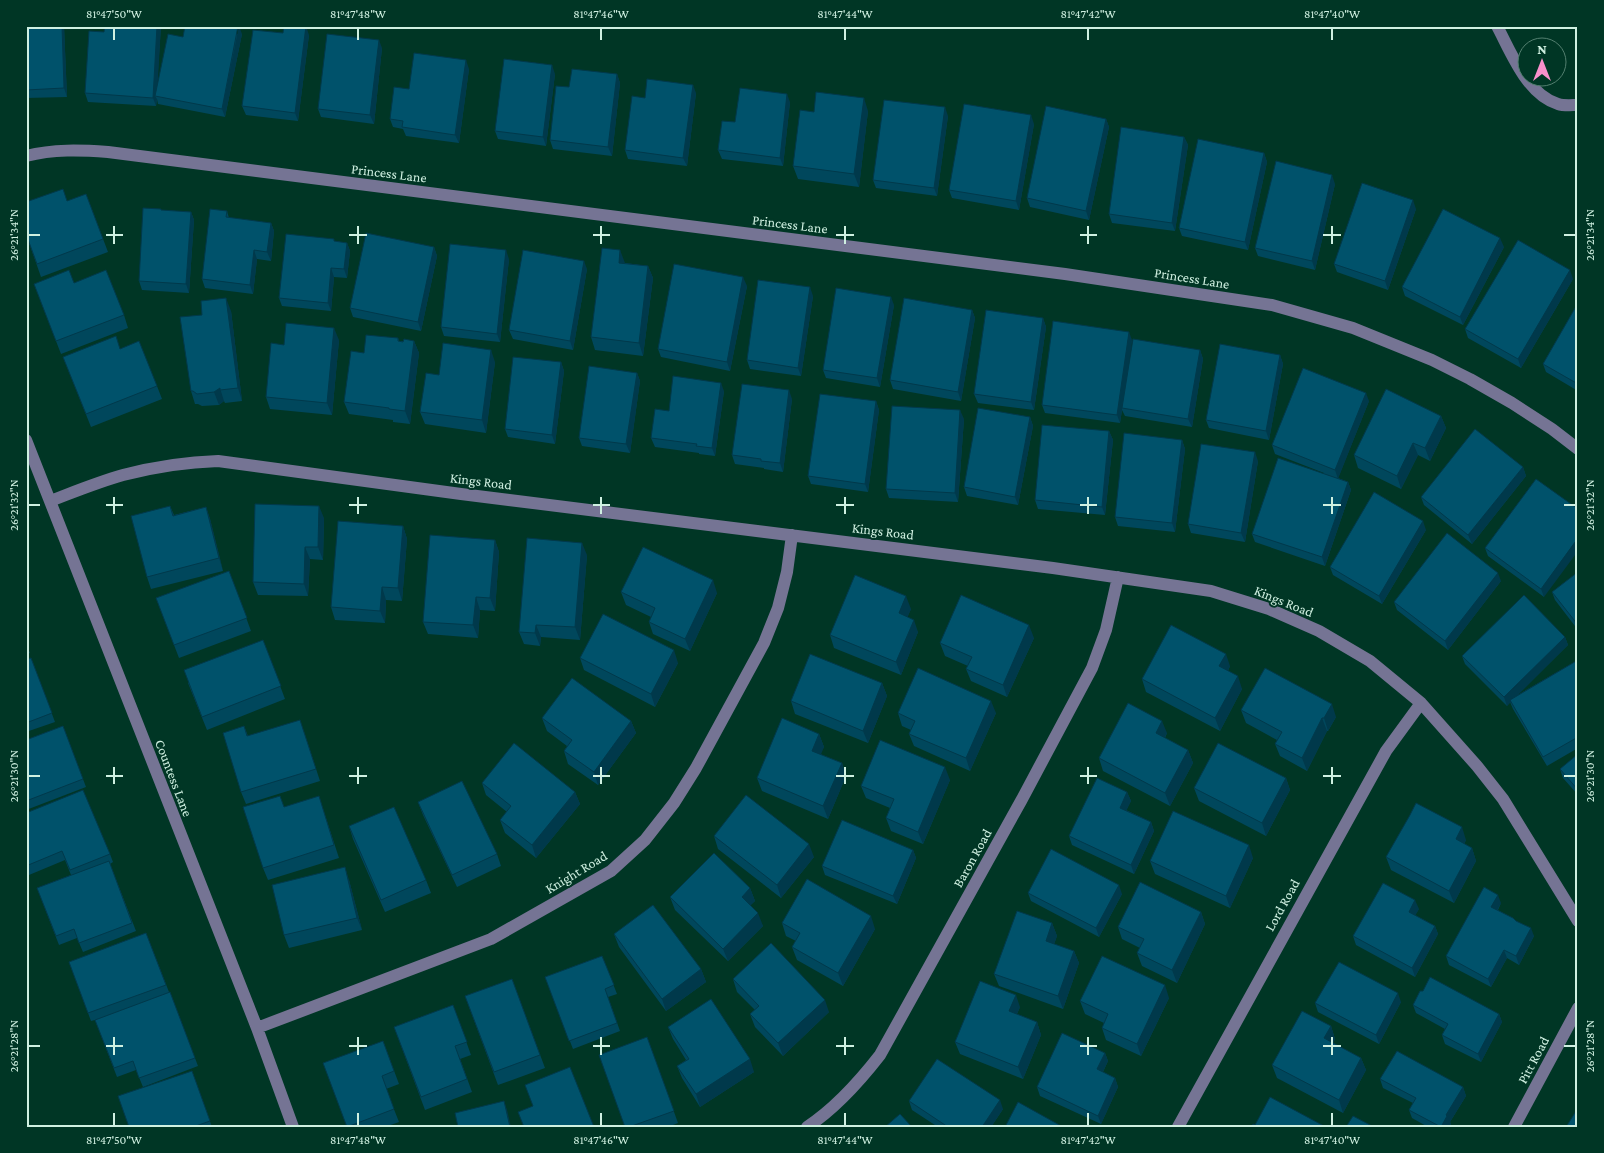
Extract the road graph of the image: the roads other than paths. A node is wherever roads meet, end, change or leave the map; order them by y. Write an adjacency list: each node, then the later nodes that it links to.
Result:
1 (1497, 26): 2 (street)
2 (1578, 105)
3 (26, 156): 5 (street, Princess Lane)
4 (26, 440): 6 (street, Countess Lane)
5 (1578, 449)
6 (50, 501): 7 (street, Kings Road); 12 (street, Countess Lane)
7 (792, 535): 8 (street, Kings Road); 12 (street, Knight Road)
8 (1118, 577): 9 (street, Kings Road); 14 (street, Baron Road)
9 (1421, 703): 10 (street, Kings Road); 15 (street, Lord Road)
10 (1578, 921)
11 (1578, 1008): 16 (street, Pitt Road)
12 (256, 1028): 13 (street, Countess Lane)
13 (293, 1127)
14 (807, 1127)
15 (1178, 1127)
16 (1514, 1127)

